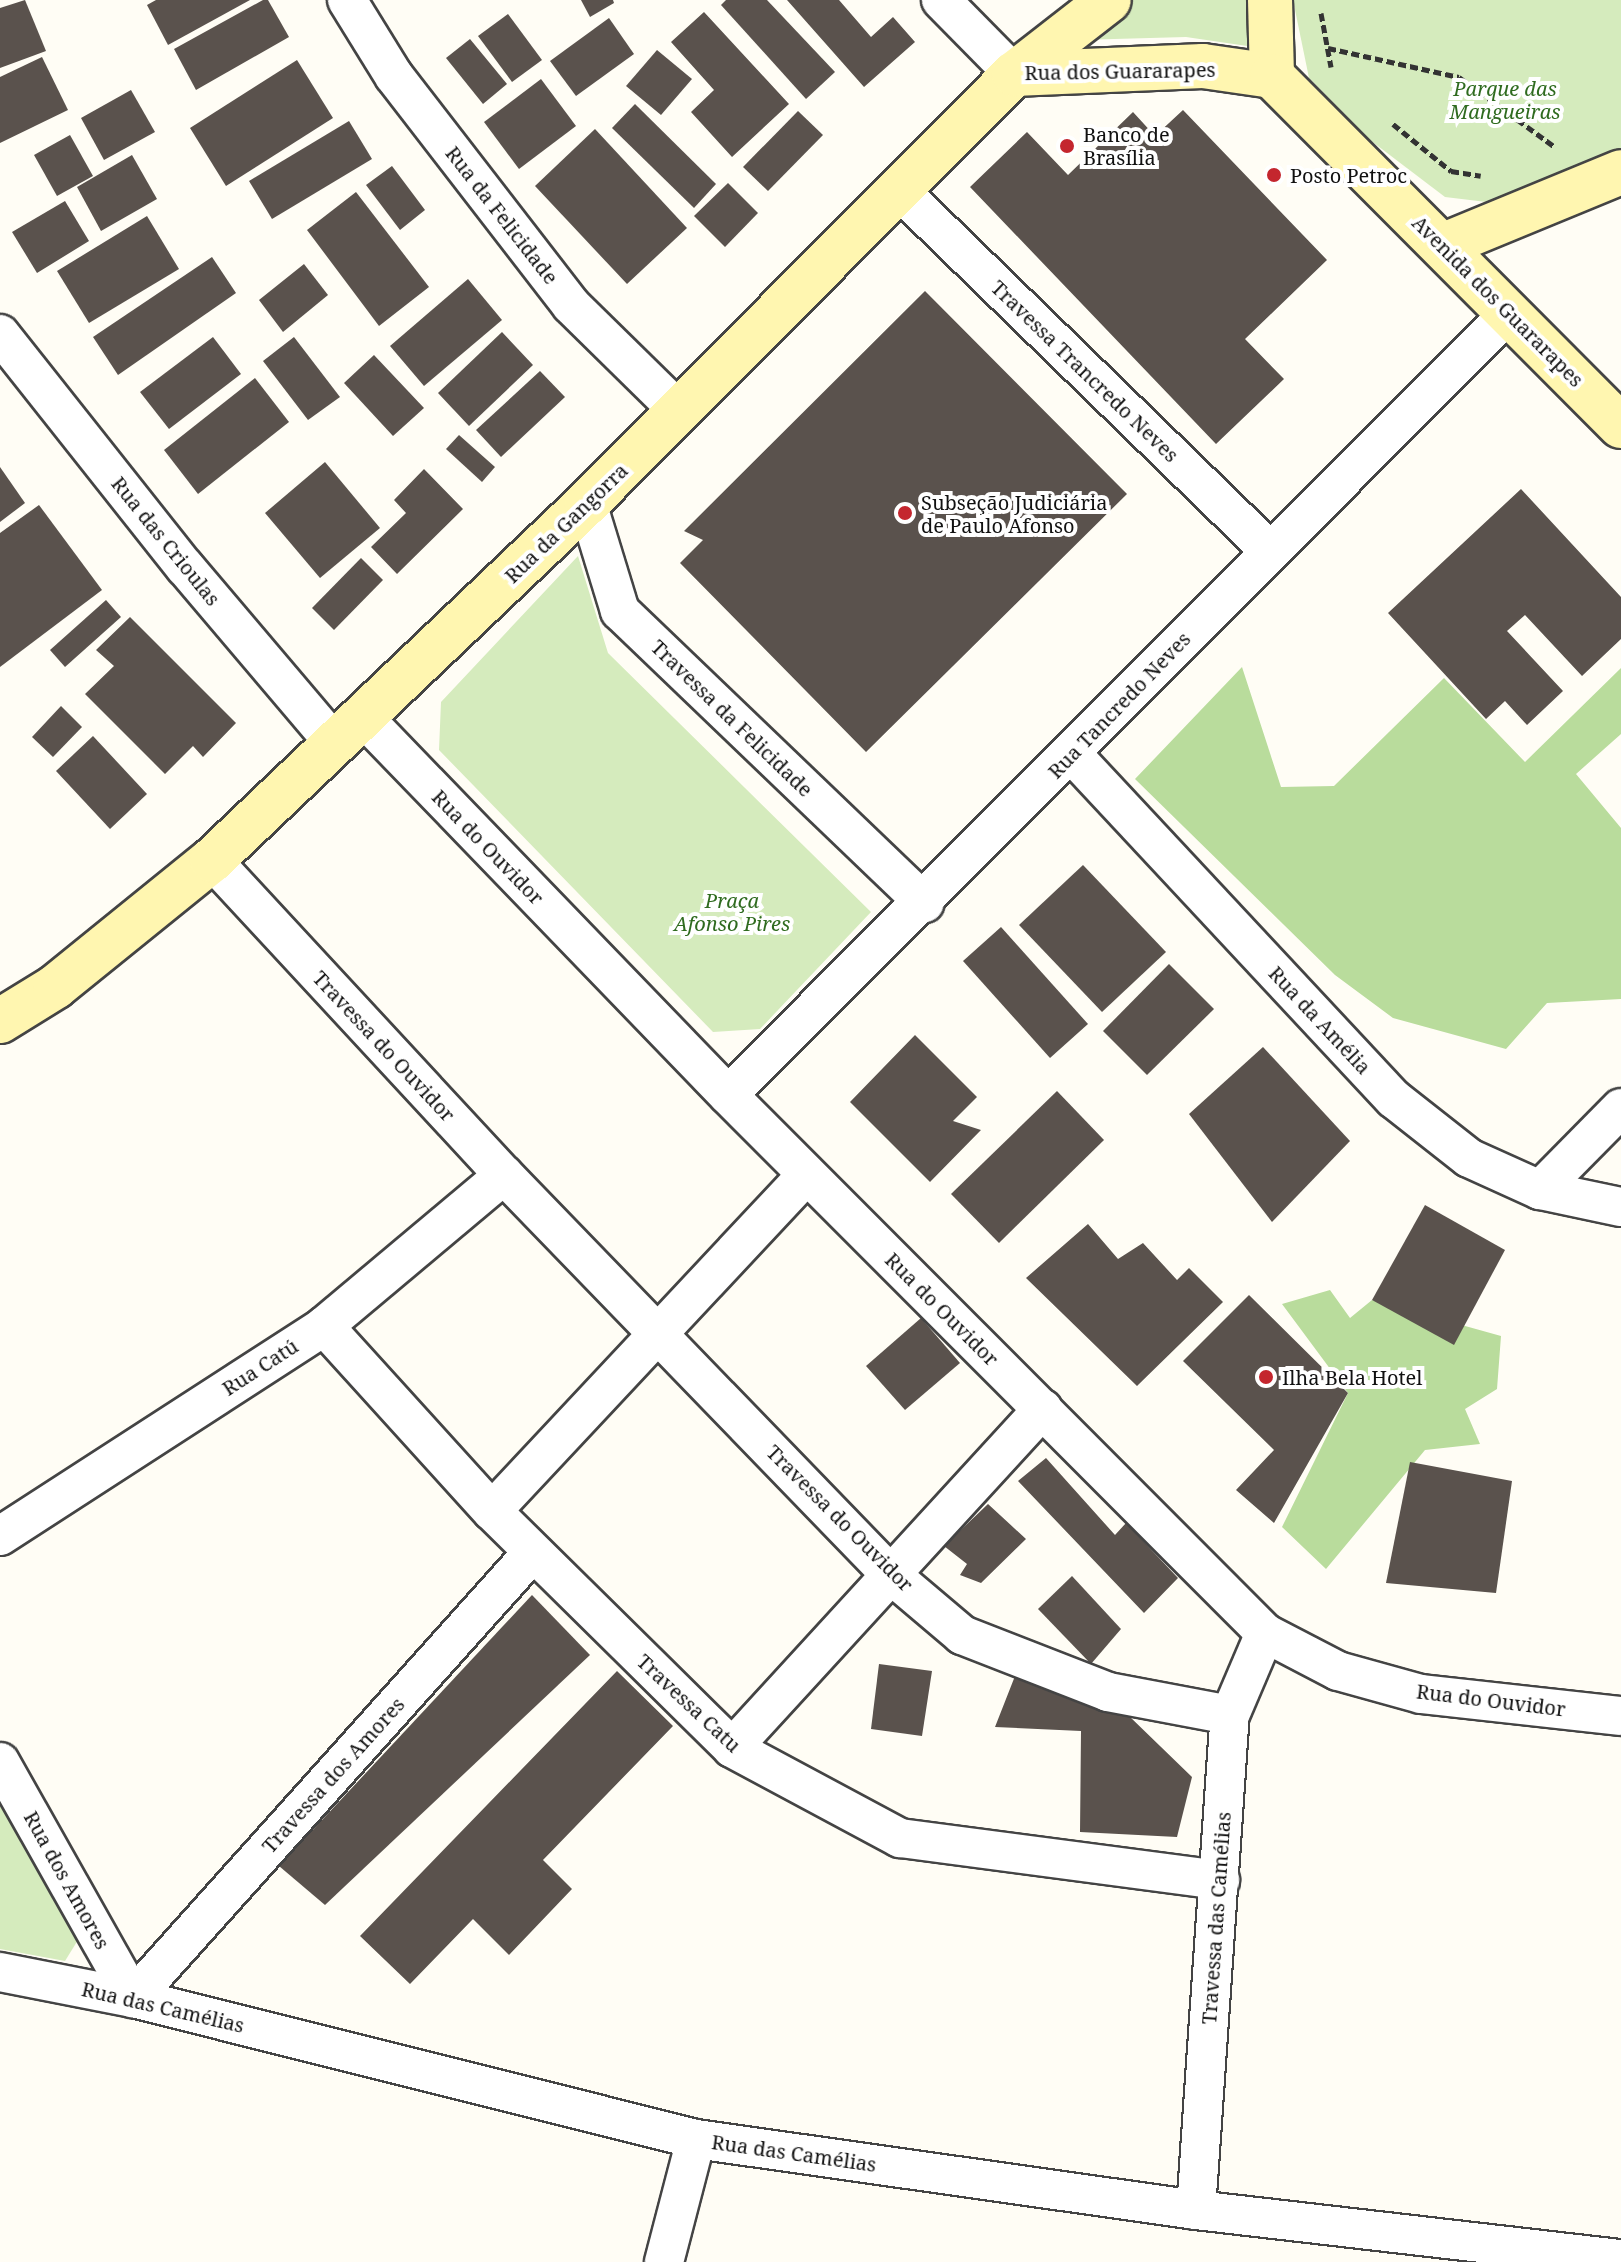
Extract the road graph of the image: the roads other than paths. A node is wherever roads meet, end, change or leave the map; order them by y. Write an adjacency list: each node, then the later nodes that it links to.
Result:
1 (347, 0): 12 (street, Rua da Felicidade)
2 (941, 0): 5 (street)
3 (1109, 0): 5 (street, Rua da Gangorra)
4 (1270, 0): 6 (street)
5 (1014, 74): 6 (street, Rua dos Guararapes); 8 (street, Rua da Gangorra)
6 (1272, 76): 9 (street, Avenida dos Guararapes)
7 (1621, 172): 9 (street)
8 (901, 192): 12 (street, Rua da Gangorra); 15 (street, Travessa Trancredo Neves)
9 (1444, 245): 10 (street, Avenida dos Guararapes)
10 (1509, 313): 13 (street, Avenida dos Guararapes); 15 (street, Rua Tancredo Neves)
11 (0, 334): 16 (street, Rua das Crioulas)
12 (679, 411): 14 (street, Rua da Gangorra)
13 (1621, 426)
14 (587, 503): 16 (street, Rua da Gangorra); 19 (street, Travessa da Felicidade)
15 (1270, 551): 17 (street, Rua Tancredo Neves)
16 (350, 732): 18 (street, Rua da Gangorra); 21 (street, Rua do Ouvidor)
17 (1071, 753): 19 (street, Rua Tancredo Neves); 25 (street, Rua da Amélia)
18 (212, 860): 20 (street, Rua da Gangorra); 23 (street, Travessa do Ouvidor)
19 (924, 903): 21 (street, Rua Tancredo Neves)
20 (0, 1021)
21 (728, 1095): 24 (street, Rua do Ouvidor)
22 (1621, 1108): 25 (street)
23 (504, 1175): 27 (street, Rua Catú); 28 (street, Travessa do Ouvidor)
24 (806, 1175): 28 (street); 29 (street, Rua do Ouvidor)
25 (1540, 1190): 26 (street, Rua da Amélia)
26 (1621, 1207)
27 (324, 1326): 30 (street, Travessa Catu); 31 (street, Rua Catú)
28 (661, 1332): 30 (street); 33 (street, Travessa do Ouvidor)
29 (1043, 1409): 33 (street); 34 (street, Rua do Ouvidor)
30 (492, 1511): 32 (street, Travessa Catu)
31 (0, 1536)
32 (533, 1552): 37 (street, Travessa Catu); 41 (street, Travessa dos Amores)
33 (889, 1573): 35 (street, Travessa do Ouvidor); 37 (street)
34 (1265, 1633): 35 (street, Travessa das Camélias); 36 (street, Rua do Ouvidor)
35 (1230, 1715): 39 (street, Travessa das Camélias)
36 (1621, 1716)
37 (732, 1748): 39 (street, Travessa Catu)
38 (0, 1762): 41 (street, Rua dos Amores)
39 (1220, 1880): 43 (street, Travessa das Camélias)
40 (0, 1972): 41 (street, Rua das Camélias)
41 (133, 1998): 42 (street, Rua das Camélias)
42 (696, 2139): 43 (street, Rua das Camélias); 45 (street)
43 (1196, 2210): 44 (street, Rua das Camélias)
44 (1611, 2259)
45 (664, 2262)

